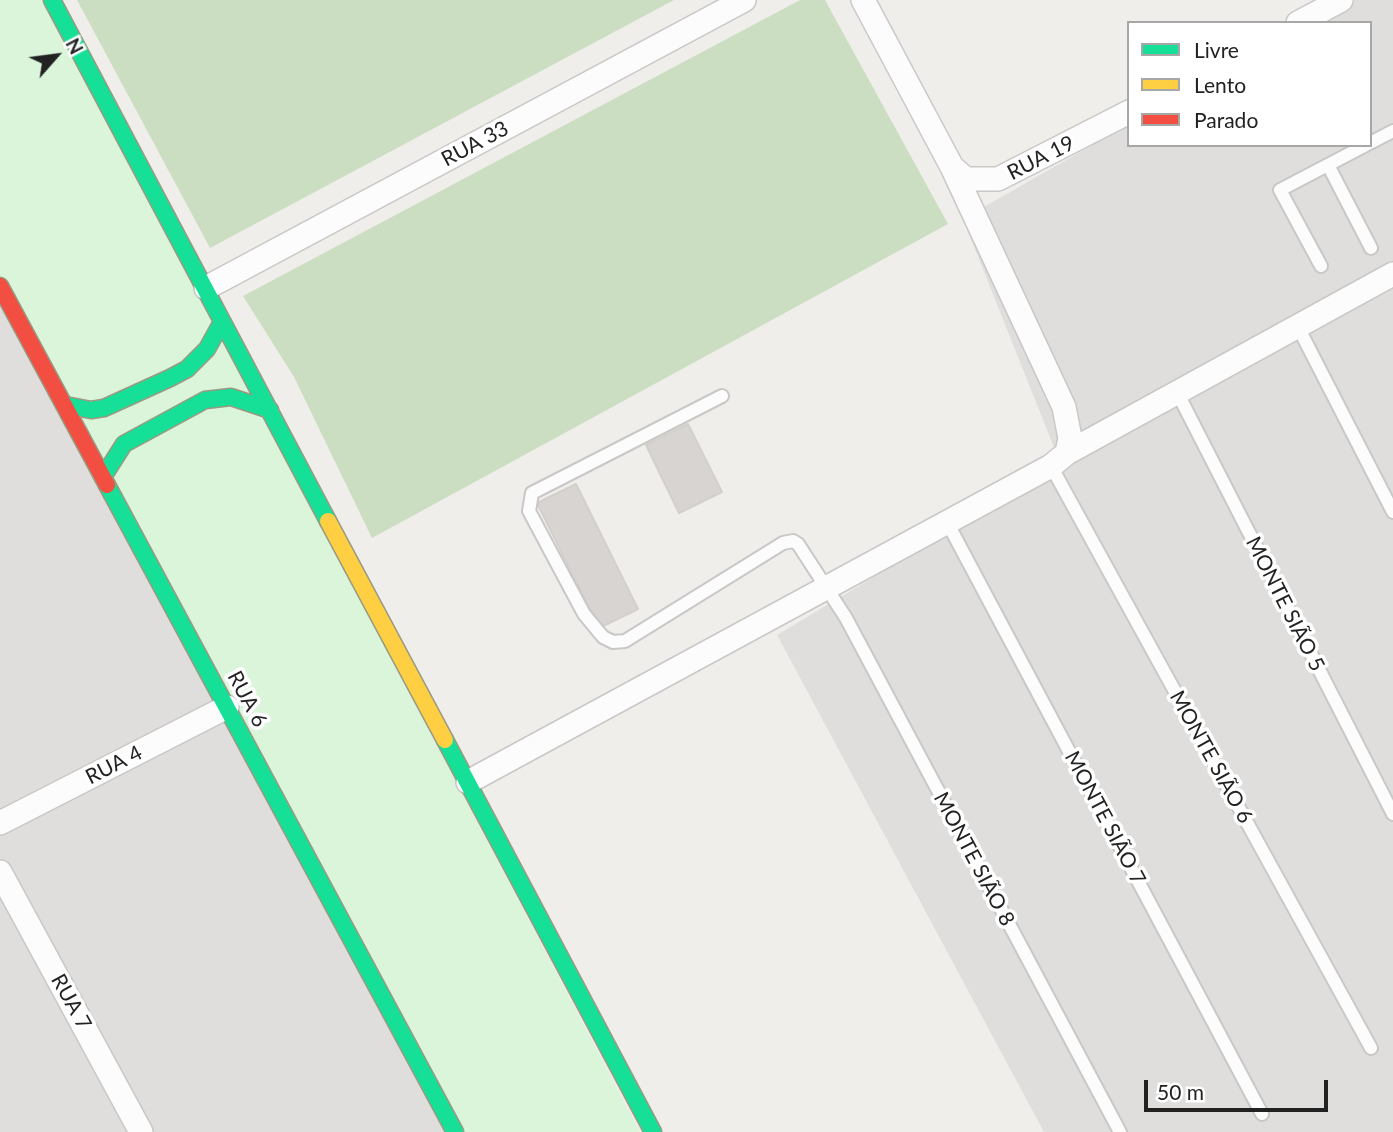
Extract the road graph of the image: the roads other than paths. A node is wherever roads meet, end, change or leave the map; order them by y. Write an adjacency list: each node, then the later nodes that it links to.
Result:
1 (52, 0): 16 (street)
2 (744, 0): 16 (street, RUA 33)
3 (863, 0): 11 (street)
4 (1341, 0): 5 (street)
5 (1302, 21)
6 (1127, 114): 11 (street, RUA 19)
7 (1393, 131): 8 (lane)
8 (1372, 142)
9 (1362, 147): 10 (lane)
10 (1328, 165): 12 (lane); 13 (lane)
11 (951, 167): 23 (street)
12 (1371, 248)
13 (1321, 266)
14 (1393, 274): 18 (street)
15 (0, 286): 21 (street, RUA 6)
16 (206, 288): 17 (street)
17 (222, 321): 21 (street); 22 (street)
18 (1298, 327): 19 (street); 25 (lane)
19 (1178, 394): 23 (street); 30 (lane, MONTE SIÃO 5)
20 (722, 396): 27 (lane, MONTE SIÃO 8)
21 (65, 405): 24 (street, RUA 6)
22 (270, 410): 24 (street); 29 (street)
23 (1059, 460): 26 (street); 33 (lane, MONTE SIÃO 6)
24 (103, 477): 28 (street, RUA 6)
25 (1393, 512)
26 (947, 522): 27 (street); 34 (lane, MONTE SIÃO 7)
27 (826, 588): 29 (street); 38 (lane, MONTE SIÃO 8)
28 (227, 707): 31 (street, RUA 4); 36 (street, RUA 6)
29 (468, 782): 37 (street)
30 (1393, 814)
31 (0, 822)
32 (0, 872): 35 (street, RUA 7)
33 (1371, 1048)
34 (1262, 1114)
35 (141, 1132)
36 (455, 1132)
37 (653, 1132)
38 (1120, 1132)

